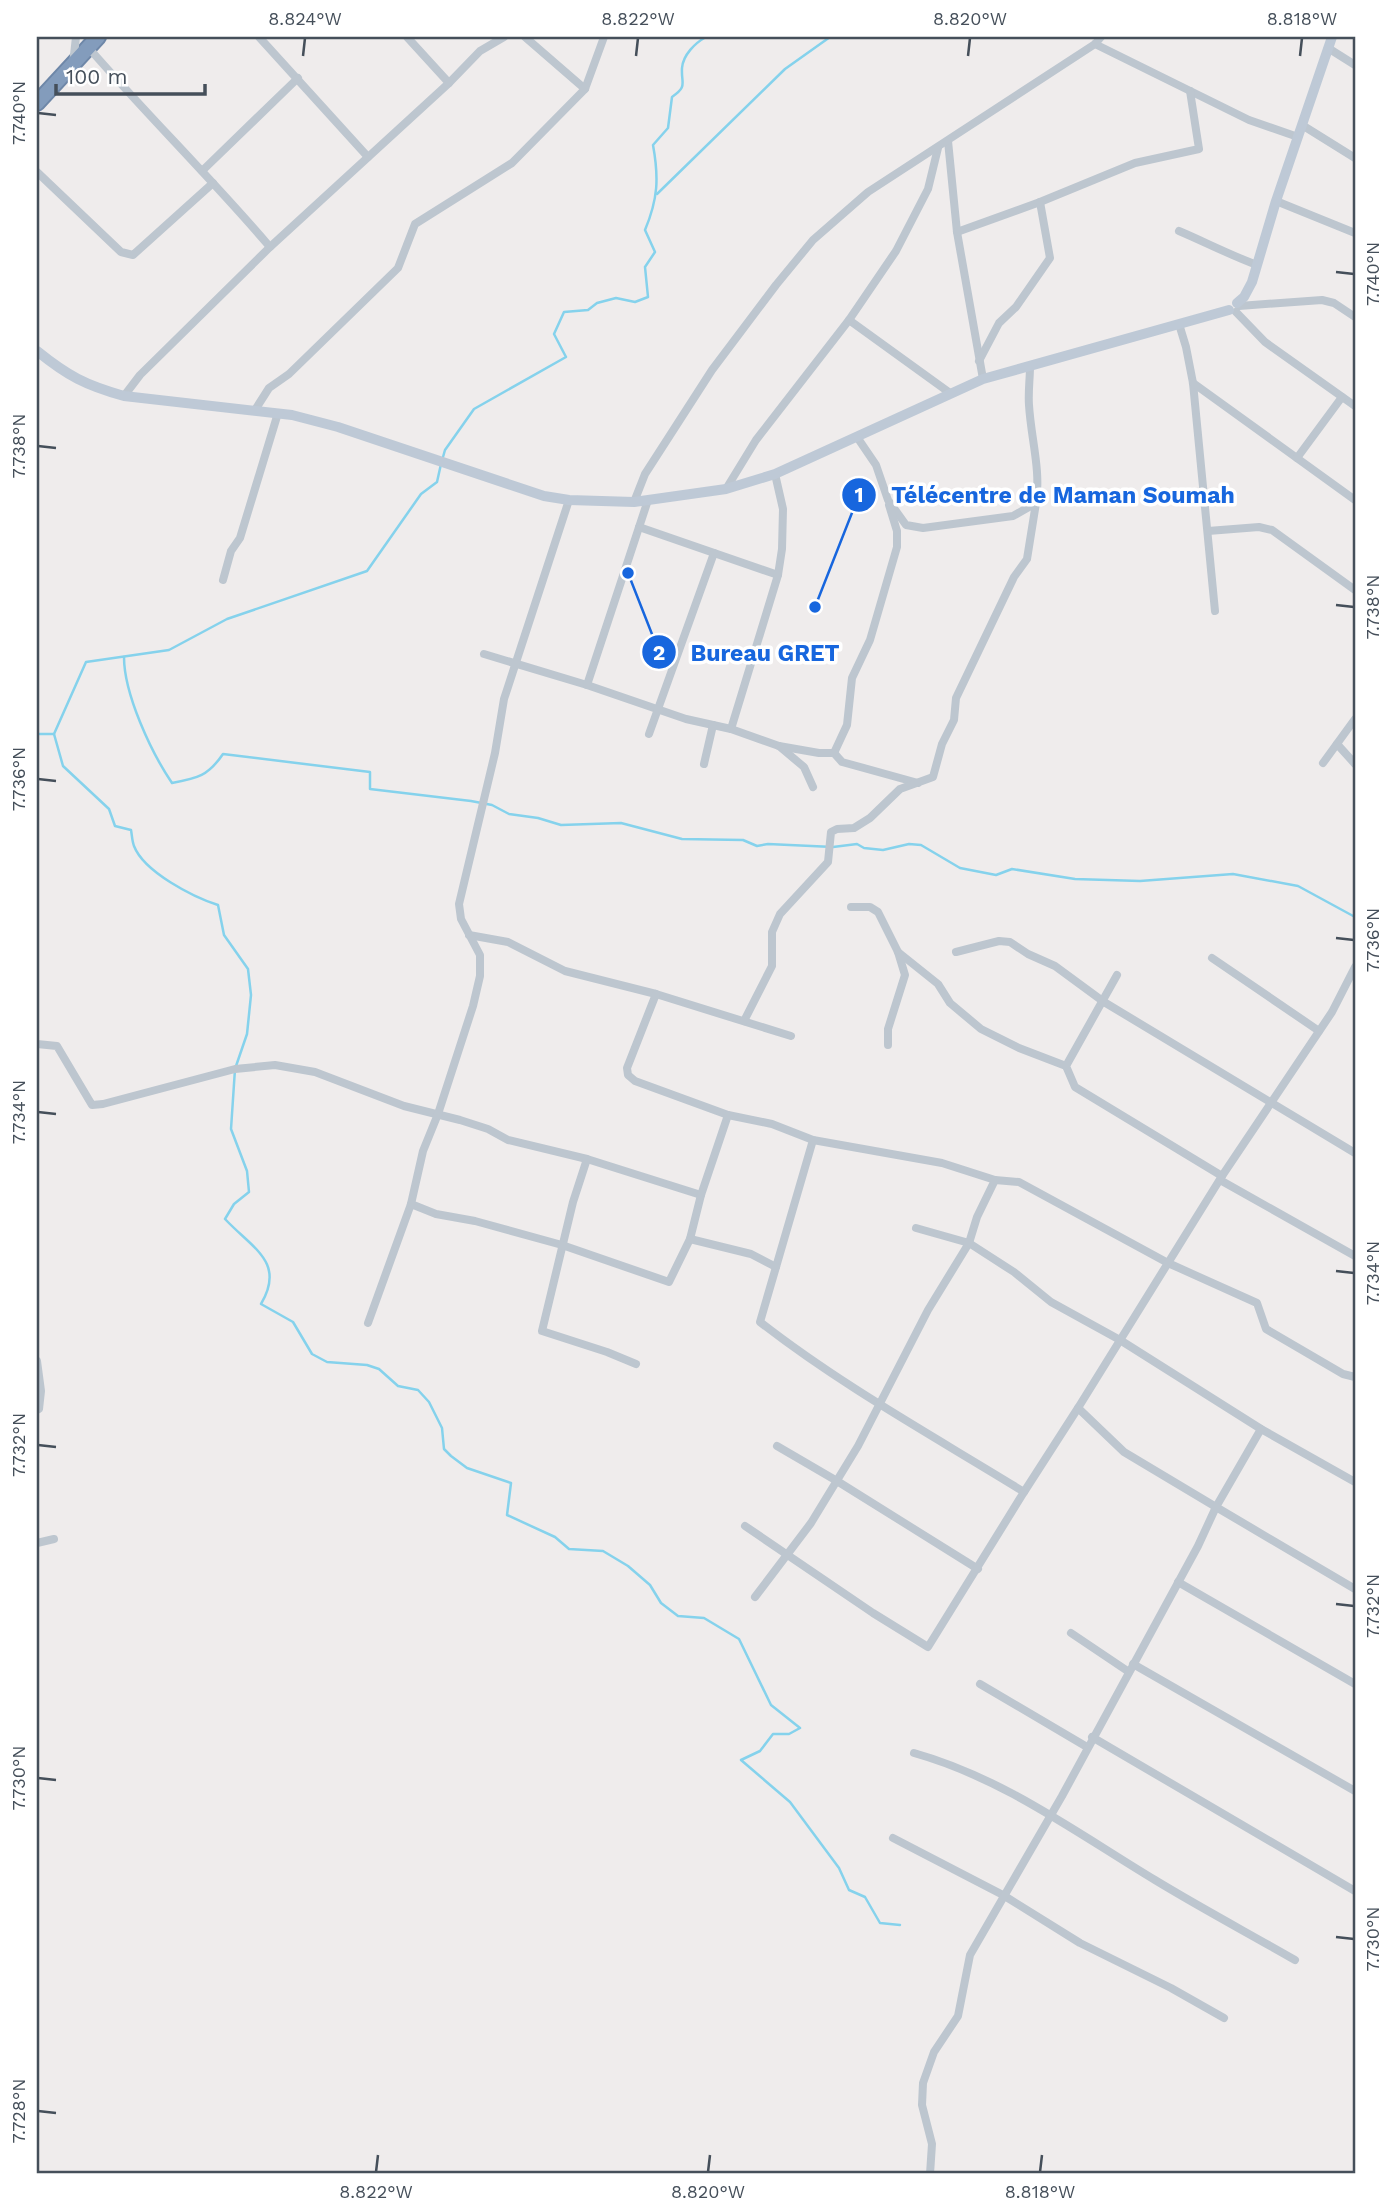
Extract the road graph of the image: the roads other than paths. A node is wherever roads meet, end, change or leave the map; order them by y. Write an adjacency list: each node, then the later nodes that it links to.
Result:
1 (76, 37): 10 (street)
2 (259, 37): 12 (street)
3 (407, 37): 13 (street)
4 (504, 37): 13 (street)
5 (525, 37): 14 (street)
6 (604, 37): 14 (street)
7 (1098, 40): 15 (street); 19 (street)
8 (93, 42): 10 (highway); 23 (street)
9 (1330, 43): 11 (street); 17 (street)
10 (73, 64): 16 (highway)
11 (1355, 65)
12 (298, 78): 21 (street); 23 (street)
13 (449, 83): 21 (street)
14 (585, 89): 46 (street)
15 (1190, 91): 18 (street); 27 (street)
16 (37, 103)
17 (1302, 125): 18 (street); 22 (street)
18 (1298, 137): 26 (street)
19 (948, 141): 20 (street); 29 (street)
20 (938, 148): 35 (street); 56 (street)
21 (368, 157): 31 (street)
22 (1355, 159)
23 (202, 171): 25 (street)
24 (37, 172): 25 (street)
25 (213, 184): 31 (street)
26 (1276, 201): 30 (street); 32 (street)
27 (1040, 202): 29 (street); 38 (street)
28 (1179, 231): 32 (street)
29 (957, 232): 38 (street)
30 (1355, 233)
31 (270, 247): 43 (street)
32 (1257, 265): 33 (street)
33 (1235, 307): 34 (street); 36 (street); 44 (street)
34 (1355, 317)
35 (849, 320): 42 (street); 51 (street)
36 (1179, 324): 39 (street); 41 (street)
37 (37, 351): 43 (street)
38 (979, 361): 40 (street)
39 (1030, 366): 40 (street); 57 (street)
40 (983, 379): 42 (street)
41 (1193, 383): 49 (street); 59 (street)
42 (950, 393): 48 (street)
43 (124, 396): 46 (street)
44 (1342, 397): 45 (street); 49 (street)
45 (1355, 406)
46 (255, 410): 47 (street)
47 (278, 413): 52 (street); 62 (street)
48 (857, 437): 50 (street); 54 (street)
49 (1297, 458): 55 (street)
50 (775, 474): 51 (street); 61 (street)
51 (726, 489): 53 (street)
52 (569, 500): 56 (street); 66 (street)
53 (648, 500): 56 (street); 58 (street)
54 (888, 500): 57 (street); 75 (street)
55 (1355, 500)
56 (634, 502)
57 (1036, 503): 79 (street)
58 (639, 527): 60 (street); 67 (street)
59 (1208, 531): 63 (street); 64 (street)
60 (715, 553): 61 (street); 68 (street)
61 (778, 575): 71 (street)
62 (223, 580)
63 (1355, 590)
64 (1215, 611)
65 (484, 654): 66 (street)
66 (515, 665): 67 (street); 82 (street)
67 (587, 685): 68 (street)
68 (659, 709): 70 (street); 72 (street)
69 (1355, 719): 73 (street)
70 (713, 725): 71 (street); 76 (street)
71 (731, 729): 74 (street)
72 (649, 734)
73 (1337, 744): 77 (street); 78 (street)
74 (779, 746): 75 (street); 80 (street)
75 (834, 753): 79 (street)
76 (704, 764)
77 (1323, 764)
78 (1355, 764)
79 (920, 783): 90 (street)
80 (813, 787)
81 (851, 907): 83 (street)
82 (469, 935): 88 (street); 97 (street)
83 (898, 952): 94 (street); 95 (street)
84 (956, 952): 89 (street)
85 (1212, 958): 91 (street)
86 (1355, 967): 91 (street)
87 (1117, 975): 89 (street)
88 (656, 994): 90 (street); 98 (street)
89 (1104, 1002): 95 (street); 96 (street)
90 (744, 1021): 92 (street)
91 (1319, 1031): 96 (street)
92 (792, 1036)
93 (37, 1044): 97 (street)
94 (888, 1045)
95 (1066, 1066): 102 (street)
96 (1271, 1101): 100 (street); 102 (street)
97 (438, 1114): 101 (street); 105 (street)
98 (728, 1115): 99 (street); 104 (street)
99 (813, 1140): 103 (street); 112 (street)
100 (1355, 1153)
101 (587, 1159): 104 (street); 109 (street)
102 (1221, 1178): 110 (street); 111 (street)
103 (995, 1180): 108 (street); 111 (street)
104 (701, 1195): 107 (street)
105 (411, 1204): 109 (street); 113 (street)
106 (916, 1228): 108 (street)
107 (690, 1239): 109 (street); 112 (street)
108 (969, 1243): 114 (street); 118 (street)
109 (562, 1245): 116 (street)
110 (1355, 1256)
111 (1168, 1263): 114 (street); 117 (street)
112 (776, 1267): 118 (street)
113 (368, 1324)
114 (1120, 1340): 119 (street); 121 (street)
115 (37, 1361): 120 (street)
116 (636, 1364)
117 (1355, 1377)
118 (881, 1404): 123 (street); 125 (street)
119 (1078, 1408): 125 (street); 126 (street)
120 (37, 1410)
121 (1261, 1429): 124 (street); 126 (street)
122 (777, 1446): 123 (street)
123 (837, 1481): 130 (street); 131 (street)
124 (1355, 1482)
125 (1024, 1492): 131 (street)
126 (1216, 1507): 132 (street); 133 (street)
127 (745, 1526): 130 (street)
128 (54, 1539): 129 (street)
129 (37, 1543)
130 (788, 1553): 131 (street); 134 (street)
131 (978, 1569)
132 (1178, 1582): 136 (street); 139 (street)
133 (1355, 1590)
134 (755, 1597)
135 (1071, 1633): 137 (street)
136 (1133, 1664): 137 (street); 143 (street)
137 (1129, 1672): 140 (street)
138 (980, 1684): 141 (street)
139 (1355, 1684)
140 (1093, 1737): 141 (street); 146 (street)
141 (1087, 1747): 144 (street)
142 (914, 1753): 144 (street)
143 (1355, 1791)
144 (1050, 1815): 147 (street); 148 (street)
145 (893, 1838): 147 (street)
146 (1355, 1891)
147 (1003, 1895): 149 (street); 150 (street)
148 (1295, 1960)
149 (1224, 2018)
150 (930, 2174)

